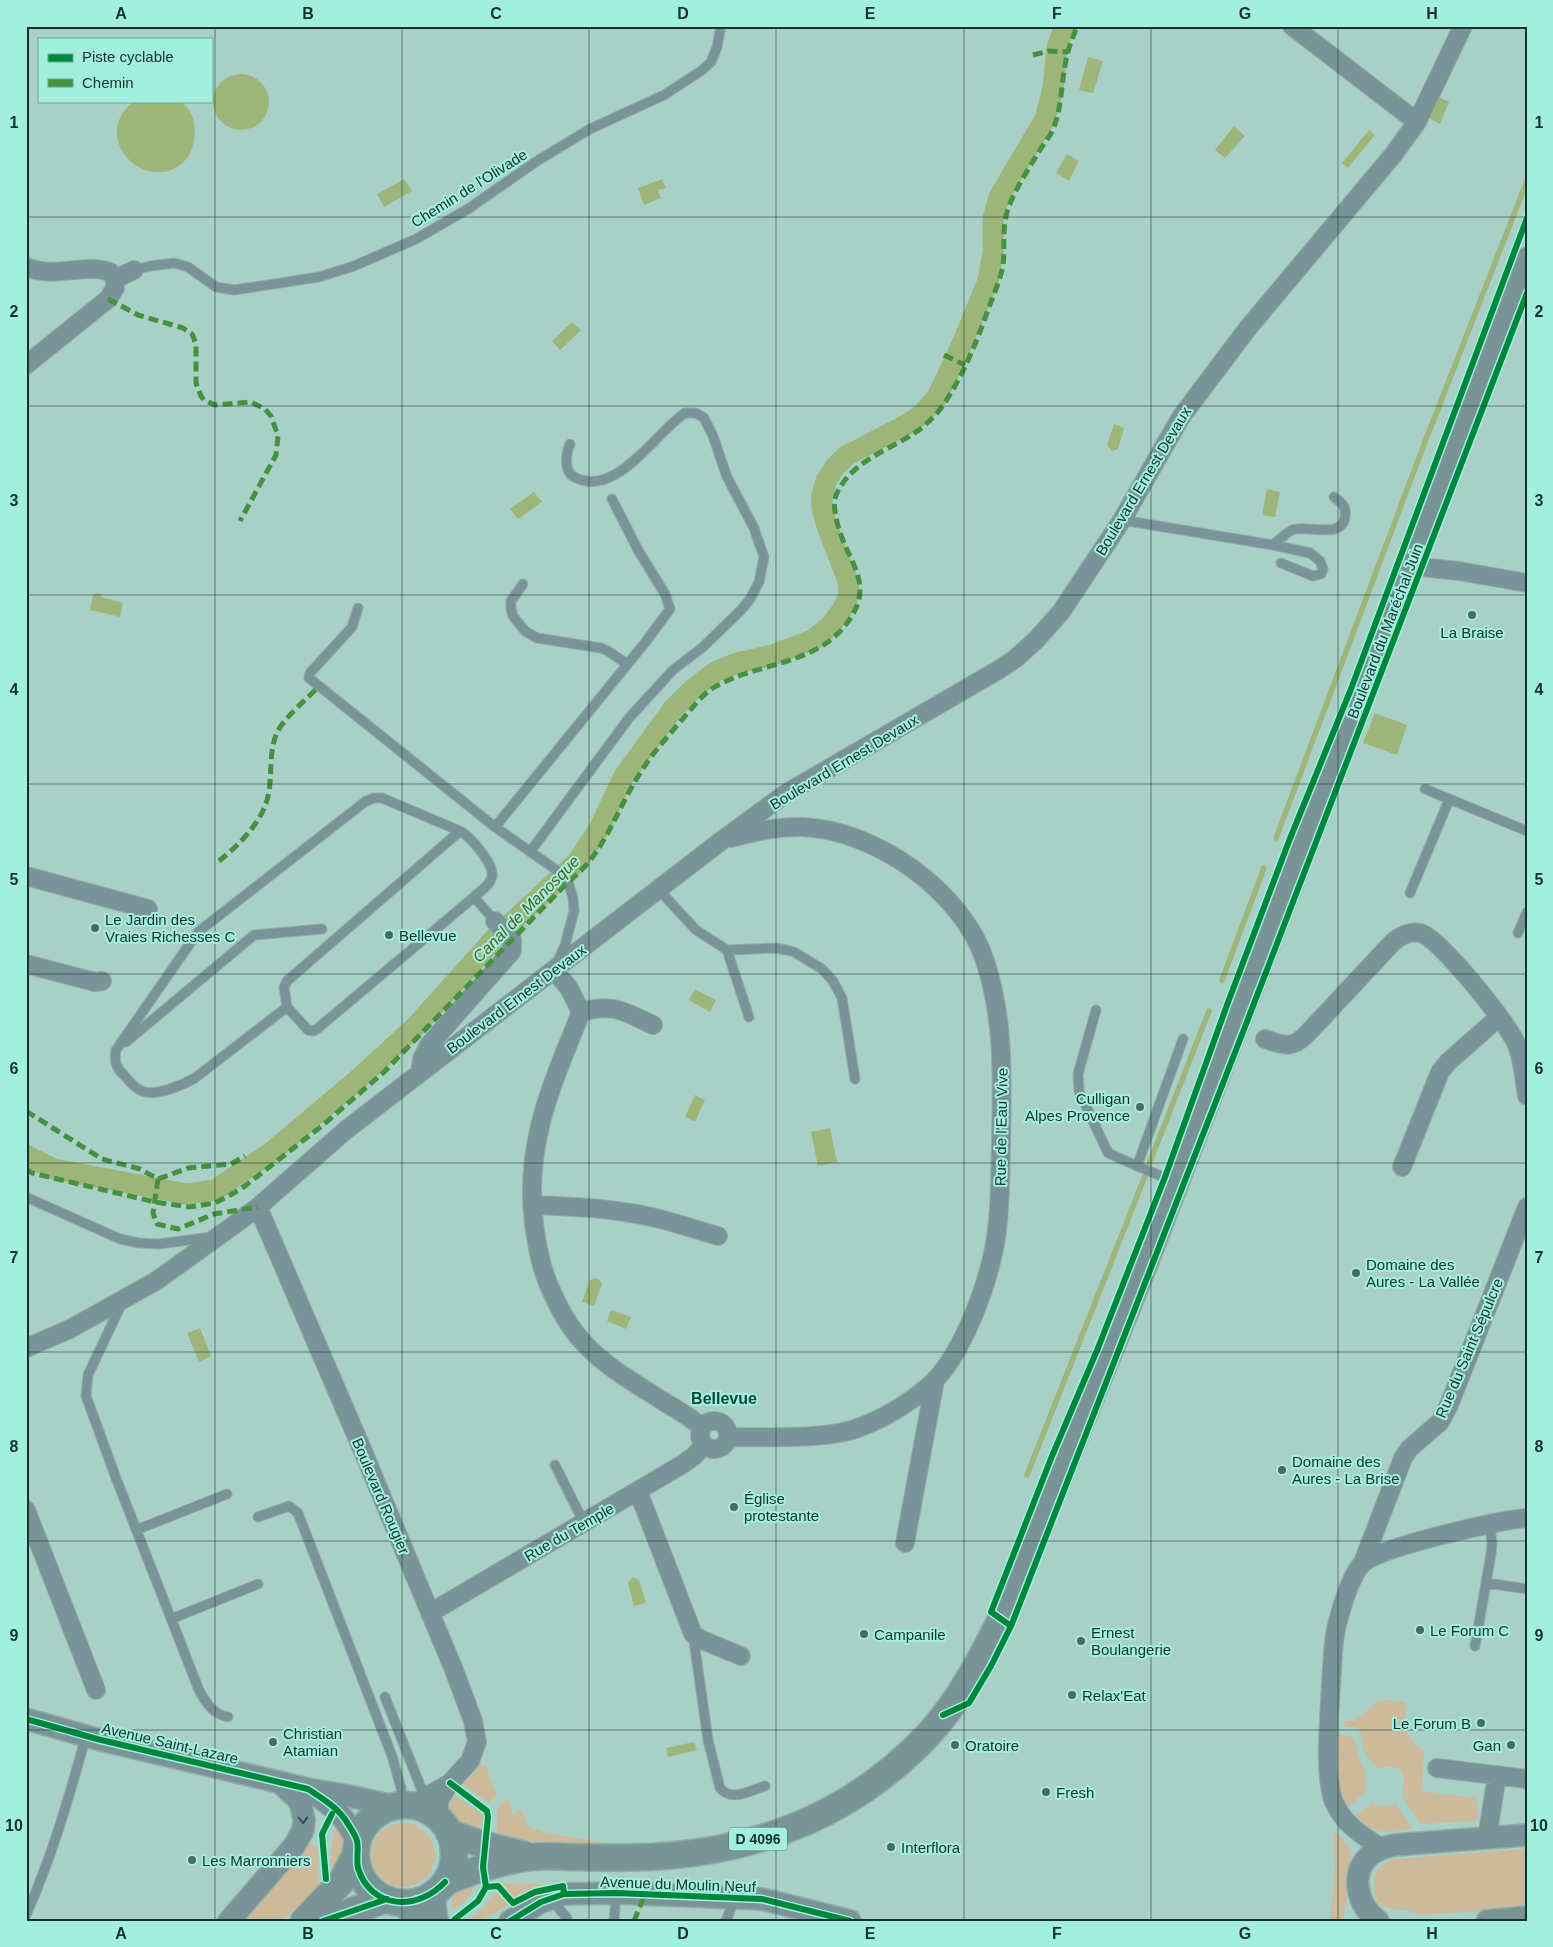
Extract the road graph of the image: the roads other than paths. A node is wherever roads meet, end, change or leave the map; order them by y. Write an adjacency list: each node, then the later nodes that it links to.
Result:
1 (721, 26): 7 (lane, Chemin de l'Olivade)
2 (1292, 26): 4 (street)
3 (1463, 26): 4 (street, Boulevard Ernest Devaux)
4 (1417, 122): 13 (street, Boulevard Ernest Devaux)
5 (1527, 261): 16 (main road, Boulevard du Maréchal Juin / D 4096)
6 (26, 267): 8 (street)
7 (134, 270): 8 (street)
8 (115, 279): 9 (street)
9 (26, 365)
10 (570, 444): 27 (lane)
11 (1334, 497): 14 (lane)
12 (612, 499): 20 (lane)
13 (1122, 520): 14 (lane); 26 (street, Boulevard Ernest Devaux)
14 (1273, 545): 15 (lane)
15 (1281, 562)
16 (1410, 566): 17 (street); 55 (main road, Boulevard du Maréchal Juin / D 4096)
17 (1527, 583)
18 (523, 584): 20 (lane)
19 (358, 608): 23 (lane)
20 (627, 664): 23 (lane)
21 (1425, 789): 22 (lane)
22 (1448, 800): 25 (lane); 30 (lane)
23 (495, 827): 27 (lane)
24 (460, 831): 31 (lane); 41 (lane); 49 (lane)
25 (1527, 832)
26 (721, 841): 29 (street, Boulevard Ernest Devaux); 65 (street, Rue de l'Eau Vive)
27 (530, 852): 39 (lane)
28 (26, 876): 32 (street)
29 (658, 889): 37 (lane); 39 (street, Boulevard Ernest Devaux)
30 (1410, 893)
31 (474, 897): 34 (lane); 41 (lane)
32 (148, 909)
33 (1527, 912): 36 (lane)
34 (495, 921): 50 (street)
35 (322, 929): 49 (lane)
36 (1518, 933)
37 (727, 950): 44 (lane); 51 (lane)
38 (26, 964): 40 (street)
39 (554, 970): 43 (street); 50 (street, Boulevard Ernest Devaux)
40 (102, 981)
41 (287, 1008): 49 (lane)
42 (1096, 1010): 53 (lane)
43 (581, 1012): 46 (street); 57 (street)
44 (749, 1017)
45 (1499, 1017): 48 (street); 52 (street); 54 (street)
46 (653, 1025)
47 (1183, 1038): 53 (lane)
48 (1264, 1039)
49 (116, 1050)
50 (420, 1072): 58 (street, Boulevard Ernest Devaux)
51 (855, 1079)
52 (1527, 1096)
53 (1137, 1166): 55 (lane)
54 (1402, 1167)
55 (1175, 1182): 104 (main road, Boulevard du Maréchal Juin / D 4096)
56 (26, 1197): 61 (lane)
57 (532, 1206): 62 (street); 66 (street)
58 (258, 1207): 61 (street, Boulevard Ernest Devaux); 82 (street, Boulevard Rougier)
59 (1527, 1207): 60 (street, Rue du Saint Sépulcre)
60 (1522, 1231): 78 (street, Rue du Saint Sépulcre)
61 (221, 1235): 63 (street, Boulevard Ernest Devaux)
62 (718, 1236)
63 (123, 1300): 64 (street, Boulevard Ernest Devaux); 76 (lane)
64 (26, 1348)
65 (935, 1380): 67 (street, Rue de l'Eau Vive); 77 (street)
66 (703, 1437): 67 (street); 67 (street); 69 (street, Rue du Temple)
67 (728, 1437)
68 (555, 1466): 74 (lane)
69 (638, 1491): 74 (street, Rue du Temple); 84 (street)
70 (227, 1494): 76 (lane)
71 (26, 1510): 87 (street)
72 (258, 1517): 98 (lane)
73 (1527, 1518): 75 (street)
74 (584, 1523): 82 (street, Rue du Temple)
75 (1490, 1525): 78 (street); 79 (lane)
76 (136, 1530): 83 (lane)
77 (905, 1543)
78 (1363, 1562): 99 (street, Rue du Saint Sépulcre)
79 (1487, 1582): 81 (lane); 85 (lane)
80 (258, 1584): 83 (lane)
81 (1527, 1589)
82 (430, 1613): 98 (street, Boulevard Rougier)
83 (171, 1618): 89 (lane)
84 (693, 1634): 86 (street); 96 (lane)
85 (1476, 1646)
86 (741, 1656)
87 (96, 1690)
88 (385, 1696): 98 (lane)
89 (228, 1717)
90 (26, 1719): 91 (street, Avenue Saint-Lazare)
91 (86, 1736): 95 (street, Avenue Saint-Lazare); 112 (lane)
92 (1437, 1768): 93 (street)
93 (1497, 1776): 94 (street); 101 (street)
94 (1527, 1780)
95 (278, 1782): 97 (street, Avenue Saint-Lazare); 114 (street, one-way to 114)
96 (765, 1786)
97 (308, 1789): 98 (street, Avenue Saint-Lazare); 102 (street)
98 (420, 1811): 102 (main road); 104 (main road, Boulevard du Maréchal Juin / D 4096); 106 (main road)
99 (1353, 1829): 103 (street); 105 (street)
100 (1527, 1835): 101 (street)
101 (1487, 1838): 103 (street)
102 (357, 1848): 110 (main road); 115 (main road)
103 (1382, 1848): 105 (street)
104 (533, 1857): 106 (main road, Boulevard du Maréchal Juin / D 4096)
105 (1364, 1864): 111 (street)
106 (441, 1887): 110 (main road); 118 (street)
107 (616, 1893): 108 (street, Avenue du Moulin Neuf); 109 (street, Avenue du Moulin Neuf); 121 (lane)
108 (735, 1897): 122 (lane); 123 (street, Avenue du Moulin Neuf)
109 (550, 1898): 119 (street, Avenue du Moulin Neuf); 120 (lane)
110 (393, 1901): 116 (main road); 117 (street)
111 (1361, 1901): 124 (street); 125 (street)
112 (26, 1915)
113 (1527, 1917): 126 (street)
114 (229, 1921)
115 (304, 1921)
116 (323, 1921)
117 (419, 1921)
118 (437, 1921)
119 (510, 1921)
120 (565, 1921)
121 (614, 1921)
122 (726, 1921)
123 (850, 1921)
124 (1353, 1921)
125 (1378, 1921)
126 (1487, 1921)

